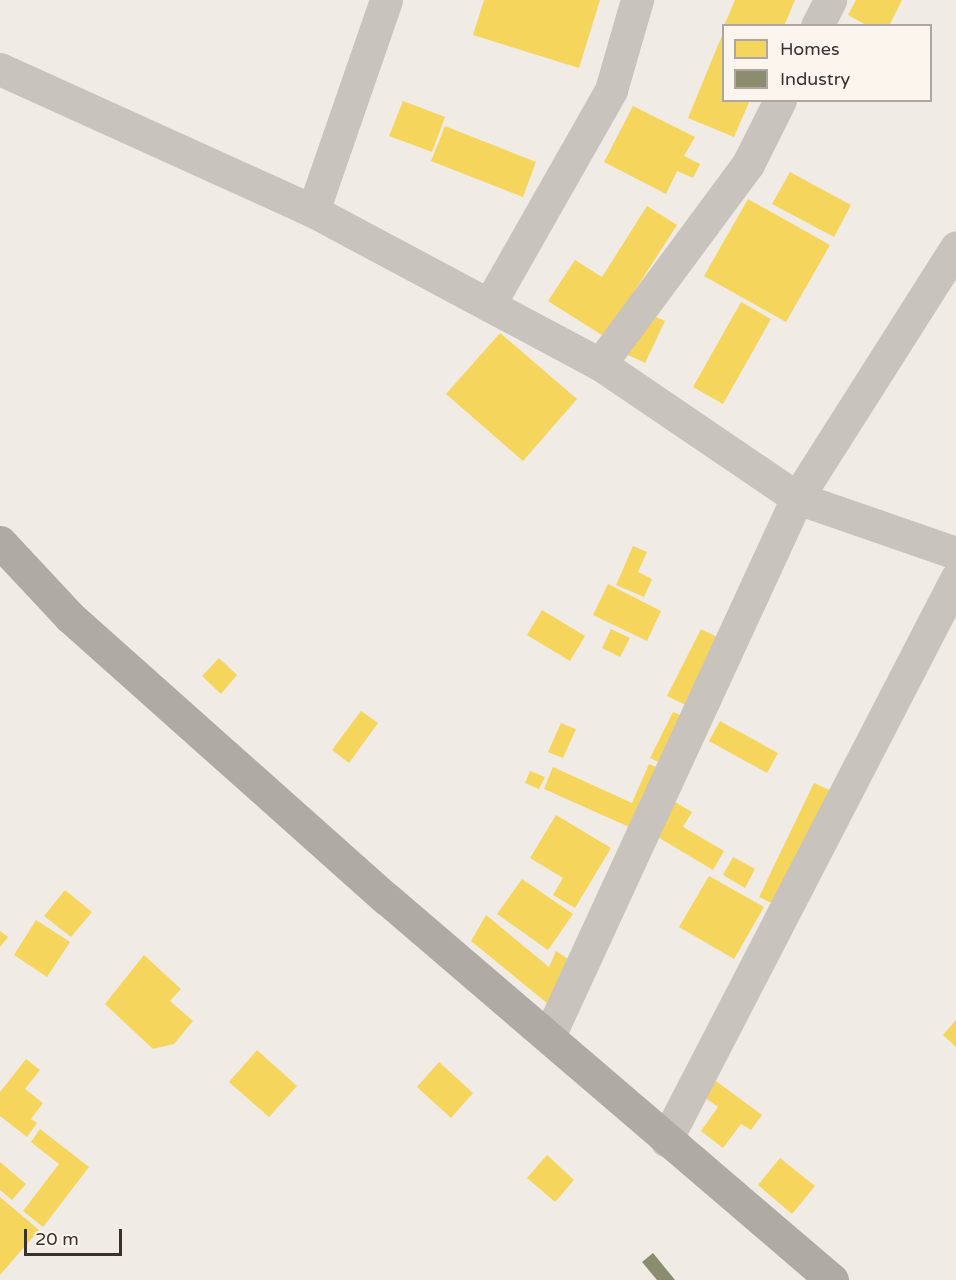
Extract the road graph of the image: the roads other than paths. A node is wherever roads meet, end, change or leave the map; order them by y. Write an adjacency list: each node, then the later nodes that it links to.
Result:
1 (386, 0): 7 (street)
2 (637, 0): 9 (street)
3 (830, 0): 4 (street)
4 (818, 24)
5 (0, 69): 7 (street)
6 (779, 102): 10 (street)
7 (313, 211): 9 (street)
8 (956, 247): 11 (street)
9 (489, 305): 10 (street)
10 (600, 364): 11 (street)
11 (797, 498): 13 (street); 15 (street)
12 (0, 542): 15 (highway)
13 (956, 553)
14 (956, 579): 16 (street)
15 (549, 1036): 16 (highway)
16 (666, 1140): 17 (highway)
17 (832, 1280)

